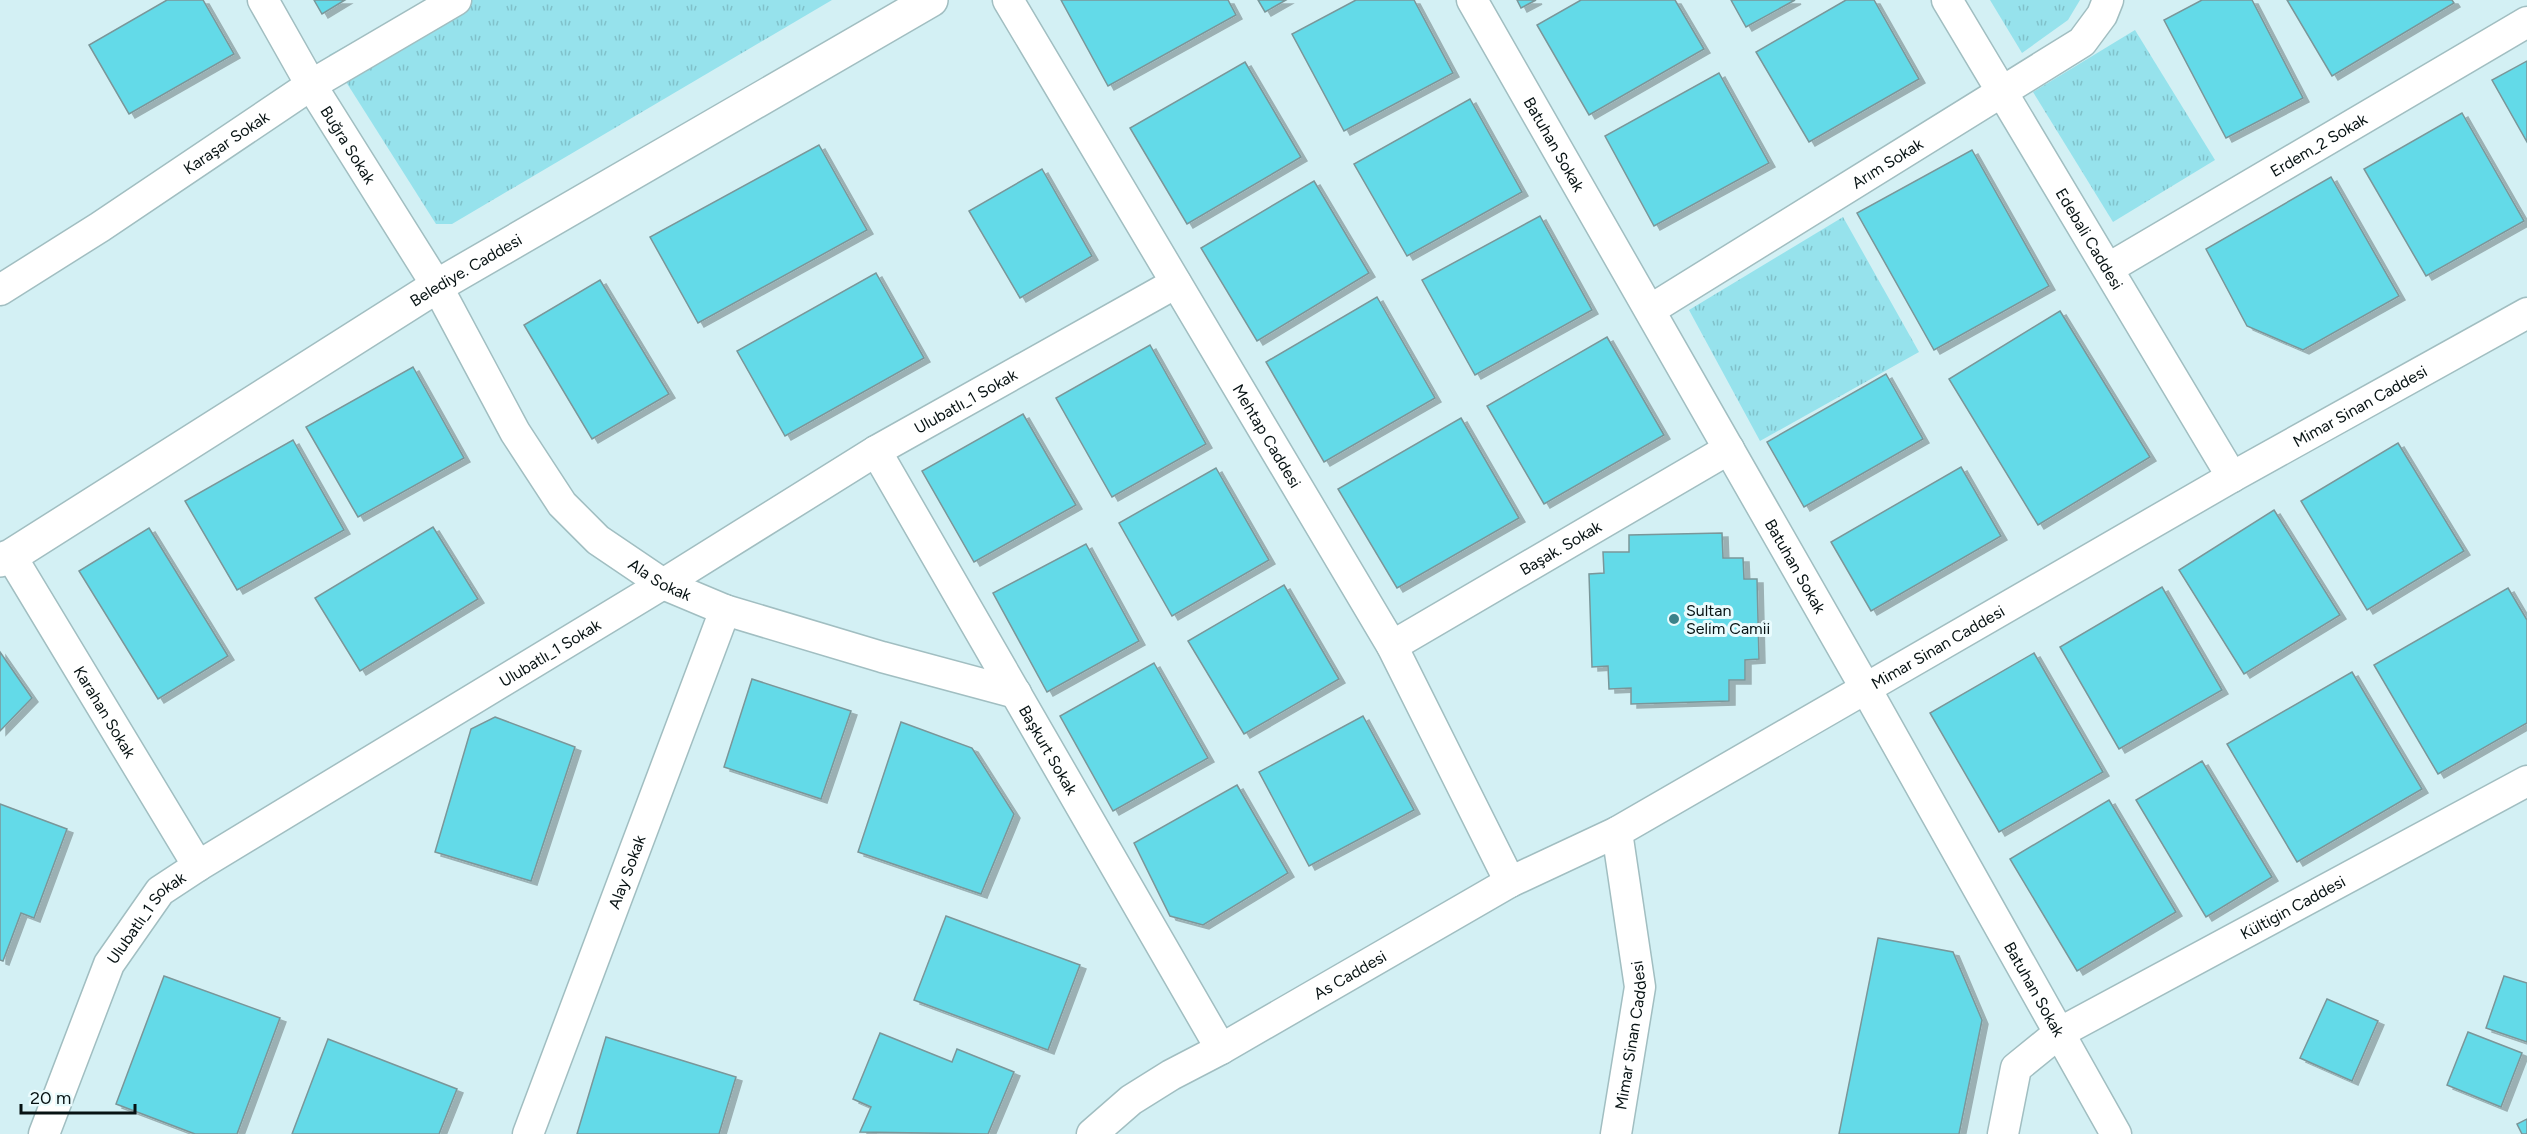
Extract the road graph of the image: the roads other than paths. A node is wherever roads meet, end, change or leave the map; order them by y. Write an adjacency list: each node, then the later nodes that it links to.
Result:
1 (263, 0): 9 (street, Buğra Sokak)
2 (456, 0): 9 (street, Karaşar Sokak)
3 (931, 0): 13 (street, Belediye. Caddesi)
4 (1008, 0): 12 (street, Mehtap Caddesi)
5 (1472, 0): 15 (street, Batuhan Sokak)
6 (1947, 0): 10 (street, Edebali Caddesi)
7 (2108, 0): 10 (street, Arım Sokak)
8 (2527, 22): 11 (street, Erdem_2 Sokak)
9 (311, 85): 13 (street, Buğra Sokak); 14 (street, Karaşar Sokak)
10 (2002, 90): 11 (street, Edebali Caddesi); 15 (street, Arım Sokak)
11 (2109, 268): 19 (street, Edebali Caddesi)
12 (1176, 283): 18 (street, Ulubatlı_1 Sokak); 23 (street, Mehtap Caddesi)
13 (437, 286): 20 (street, Belediye. Caddesi); 21 (street, Ala Sokak)
14 (0, 290)
15 (1650, 310): 17 (street, Batuhan Sokak)
16 (2527, 313): 19 (street, Mimar Sinan Caddesi)
17 (1729, 449): 23 (street, Başak. Sokak); 24 (street, Batuhan Sokak)
18 (876, 451): 21 (street, Ulubatlı_1 Sokak); 25 (street, Başkurt Sokak)
19 (2232, 477): 24 (street, Mimar Sinan Caddesi)
20 (4, 561): 28 (street, Karahan Sokak)
21 (663, 584): 22 (street, Ala Sokak); 28 (street, Ulubatlı_1 Sokak)
22 (725, 610): 25 (street, Ala Sokak); 33 (street, Alay Sokak)
23 (1392, 646): 29 (street, Mehtap Caddesi)
24 (1866, 689): 27 (street, Mimar Sinan Caddesi); 30 (street, Batuhan Sokak)
25 (1016, 693): 31 (street, Başkurt Sokak)
26 (2527, 781): 30 (street, Kültigin Caddesi)
27 (1617, 832): 29 (street, As Caddesi); 35 (street, Mimar Sinan Caddesi)
28 (198, 866): 32 (street, Ulubatlı_1 Sokak)
29 (1510, 882): 31 (street, As Caddesi)
30 (2059, 1033): 36 (street, Kültigin Caddesi); 37 (street, Batuhan Sokak)
31 (1221, 1049): 34 (street, As Caddesi)
32 (44, 1134)
33 (528, 1134)
34 (1092, 1134)
35 (1616, 1134)
36 (2003, 1134)
37 (2116, 1134)

